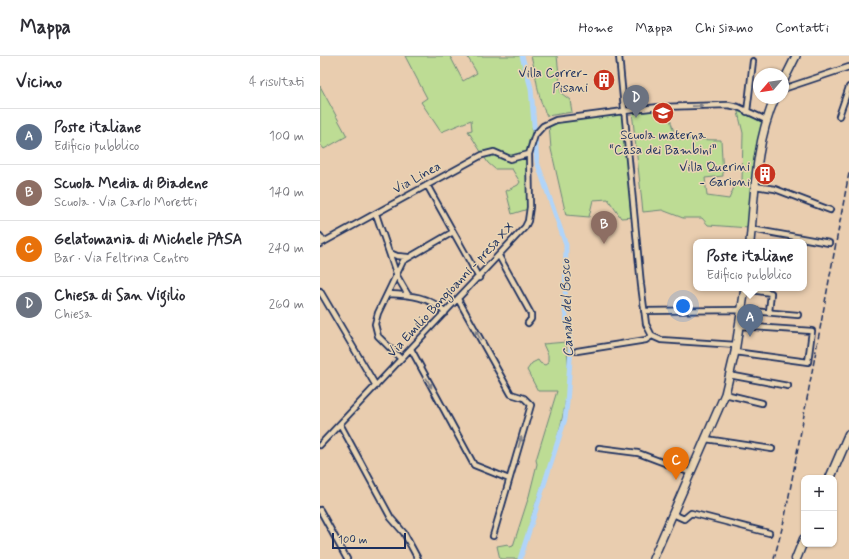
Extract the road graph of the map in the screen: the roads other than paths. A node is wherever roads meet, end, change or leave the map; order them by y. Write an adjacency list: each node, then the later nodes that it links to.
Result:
1 (619, 56): 9 (street)
2 (796, 56): 5 (main road)
3 (753, 61): 10 (street)
4 (849, 67): 6 (street)
5 (789, 70)
6 (789, 87)
7 (849, 87): 11 (street)
8 (773, 104): 12 (main road)
9 (624, 111): 10 (street, one-way to 10); 13 (street, Via Emilio Bongioanni - presa XX); 38 (street)
10 (747, 112): 12 (street)
11 (839, 116)
12 (766, 120): 15 (main road)
13 (529, 154): 14 (street, Via Linea); 27 (street, Via Emilio Bongioanni - presa XX)
14 (427, 185): 17 (street, Via Linea); 19 (street)
15 (755, 186): 16 (street); 18 (main road)
16 (830, 210)
17 (376, 214): 24 (street, Via Linea); 26 (street)
18 (751, 229): 21 (main road); 23 (street)
19 (453, 232): 28 (street); 30 (street)
20 (320, 236): 24 (street)
21 (750, 239)
22 (807, 239): 25 (street)
23 (807, 239)
24 (322, 243)
25 (829, 243)
26 (390, 252): 28 (street); 29 (street)
27 (499, 256): 30 (street, Via Emilio Bongioanni - presa XX); 42 (street)
28 (408, 257): 29 (street)
29 (397, 276): 34 (street); 35 (street)
30 (478, 278): 36 (street, Via Emilio Bongioanni - presa XX)
31 (320, 291): 50 (street)
32 (744, 291): 37 (main road)
33 (761, 291): 39 (street)
34 (388, 294): 35 (street); 48 (street)
35 (408, 295): 40 (street)
36 (458, 299): 40 (street, Via Emilio Bongioanni - presa XX); 62 (street, one-way to 36)
37 (741, 310): 38 (street); 39 (street); 43 (main road)
38 (644, 311): 44 (street)
39 (769, 312): 41 (street)
40 (445, 313): 46 (street, Via Emilio Bongioanni - presa XX)
41 (798, 314)
42 (528, 323)
43 (739, 326): 45 (main road); 45 (street)
44 (652, 336): 45 (street); 47 (street)
45 (735, 348): 49 (main road)
46 (411, 349): 48 (street, Via Emilio Bongioanni - presa XX); 62 (street, one-way to 62)
47 (577, 351)
48 (402, 359): 50 (street, Via Emilio Bongioanni - presa XX)
49 (729, 375): 51 (street); 52 (main road)
50 (376, 386): 54 (street, Via Emilio Bongioanni - presa XX)
51 (788, 386)
52 (724, 394): 53 (street); 56 (main road)
53 (762, 403)
54 (340, 424): 57 (street, Via Emilio Bongioanni - presa XX); 69 (street)
55 (849, 434): 61 (main road)
56 (706, 439): 59 (street); 60 (main road)
57 (320, 445)
58 (599, 448): 60 (street)
59 (772, 449)
60 (691, 473): 64 (main road)
61 (831, 475)
62 (509, 479): 66 (street)
63 (320, 510): 68 (street)
64 (673, 514): 65 (street); 70 (main road)
65 (769, 533)
66 (493, 536)
67 (801, 546): 71 (main road)
68 (347, 559)
69 (418, 559)
70 (653, 559)
71 (796, 559)

